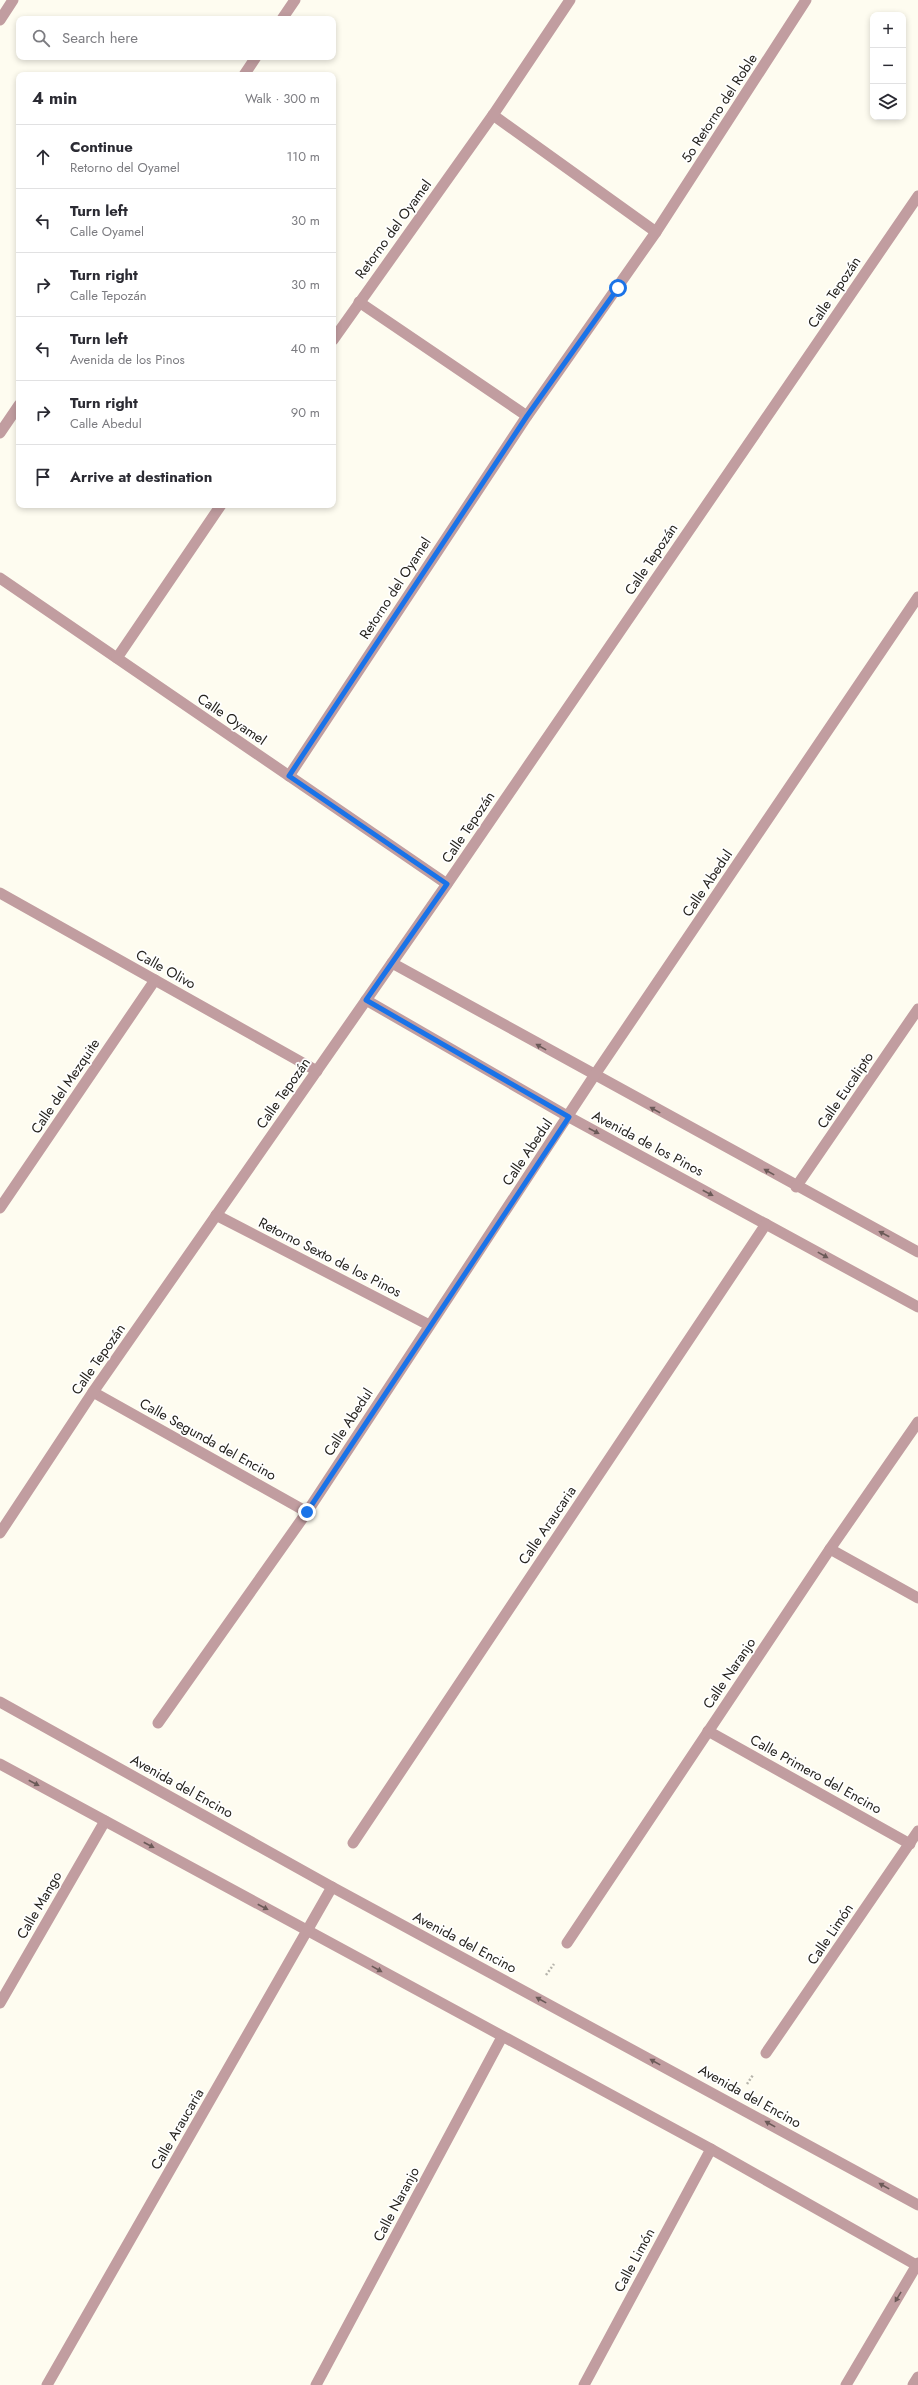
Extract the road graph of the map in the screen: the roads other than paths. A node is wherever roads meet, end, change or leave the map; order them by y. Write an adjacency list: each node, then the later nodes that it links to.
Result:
1 (13, 0): 6 (street)
2 (295, 0): 5 (street)
3 (570, 0): 9 (street)
4 (806, 0): 11 (street, 5o Retorno del Roble)
5 (284, 16)
6 (0, 20)
7 (254, 60): 8 (street)
8 (246, 72)
9 (493, 115): 11 (street); 13 (street, Retorno del Oyamel)
10 (918, 196): 23 (street, Calle Tepozán)
11 (656, 232): 12 (street, 5o Retorno del Roble)
12 (618, 288): 16 (street, Retorno del Oyamel)
13 (359, 302): 14 (street, Retorno del Oyamel); 16 (street)
14 (336, 336)
15 (16, 410): 17 (street)
16 (527, 416): 22 (street, Retorno del Oyamel)
17 (0, 433)
18 (219, 508): 21 (street)
19 (0, 578): 21 (street, Calle Oyamel)
20 (918, 597): 30 (street, Calle Abedul)
21 (117, 658): 22 (street, Calle Oyamel)
22 (289, 776): 23 (street, Calle Oyamel)
23 (447, 884): 25 (street, Calle Tepozán)
24 (0, 893): 26 (street, Calle Olivo)
25 (392, 963): 27 (street, Calle Tepozán); 30 (street, one-way to 25)
26 (155, 980): 29 (street, Calle Olivo); 33 (street, Calle del Mezquite)
27 (366, 1000): 29 (street, Calle Tepozán); 31 (street, Avenida de los Pinos)
28 (918, 1009): 32 (street, Calle Eucalipto)
29 (317, 1071): 34 (street, Calle Tepozán)
30 (594, 1076): 31 (street, Calle Abedul); 32 (street, one-way to 30)
31 (569, 1117): 35 (street, Avenida de los Pinos, one-way to 35); 38 (street, Calle Abedul)
32 (796, 1187): 36 (street, one-way to 32)
33 (0, 1208)
34 (216, 1215): 38 (street, Retorno Sexto de los Pinos); 39 (street, Calle Tepozán)
35 (766, 1224): 37 (street, Avenida de los Pinos, one-way to 37); 51 (street, Calle Araucaria)
36 (918, 1252)
37 (918, 1307)
38 (429, 1326): 41 (street, Calle Abedul)
39 (93, 1392): 41 (street, Calle Segunda del Encino); 42 (street, Calle Tepozán)
40 (918, 1422): 43 (street, Calle Naranjo)
41 (307, 1512): 46 (street, Calle Abedul)
42 (0, 1533)
43 (830, 1549): 44 (street); 47 (street, Calle Naranjo)
44 (918, 1598)
45 (0, 1702): 53 (street, Avenida del Encino)
46 (158, 1722)
47 (708, 1731): 52 (street, Calle Primero del Encino); 55 (street, Calle Naranjo)
48 (0, 1764): 49 (street, one-way to 49)
49 (105, 1821): 54 (street, one-way to 54); 56 (street, Calle Mango)
50 (918, 1831): 52 (street, Calle Limón)
51 (353, 1843)
52 (910, 1844): 58 (street, Calle Limón)
53 (332, 1887): 54 (street, Calle Araucaria); 60 (street, Avenida del Encino, one-way to 53)
54 (308, 1931): 57 (street, one-way to 57); 63 (street, Calle Araucaria)
55 (567, 1943)
56 (0, 2003)
57 (502, 2037): 59 (street); 64 (street, Calle Naranjo)
58 (766, 2053)
59 (711, 2149): 61 (street); 65 (street, Calle Limón)
60 (918, 2205)
61 (918, 2264): 66 (street, one-way to 66)
62 (918, 2377): 67 (street)
63 (47, 2385)
64 (316, 2385)
65 (584, 2385)
66 (846, 2385)
67 (913, 2385)

